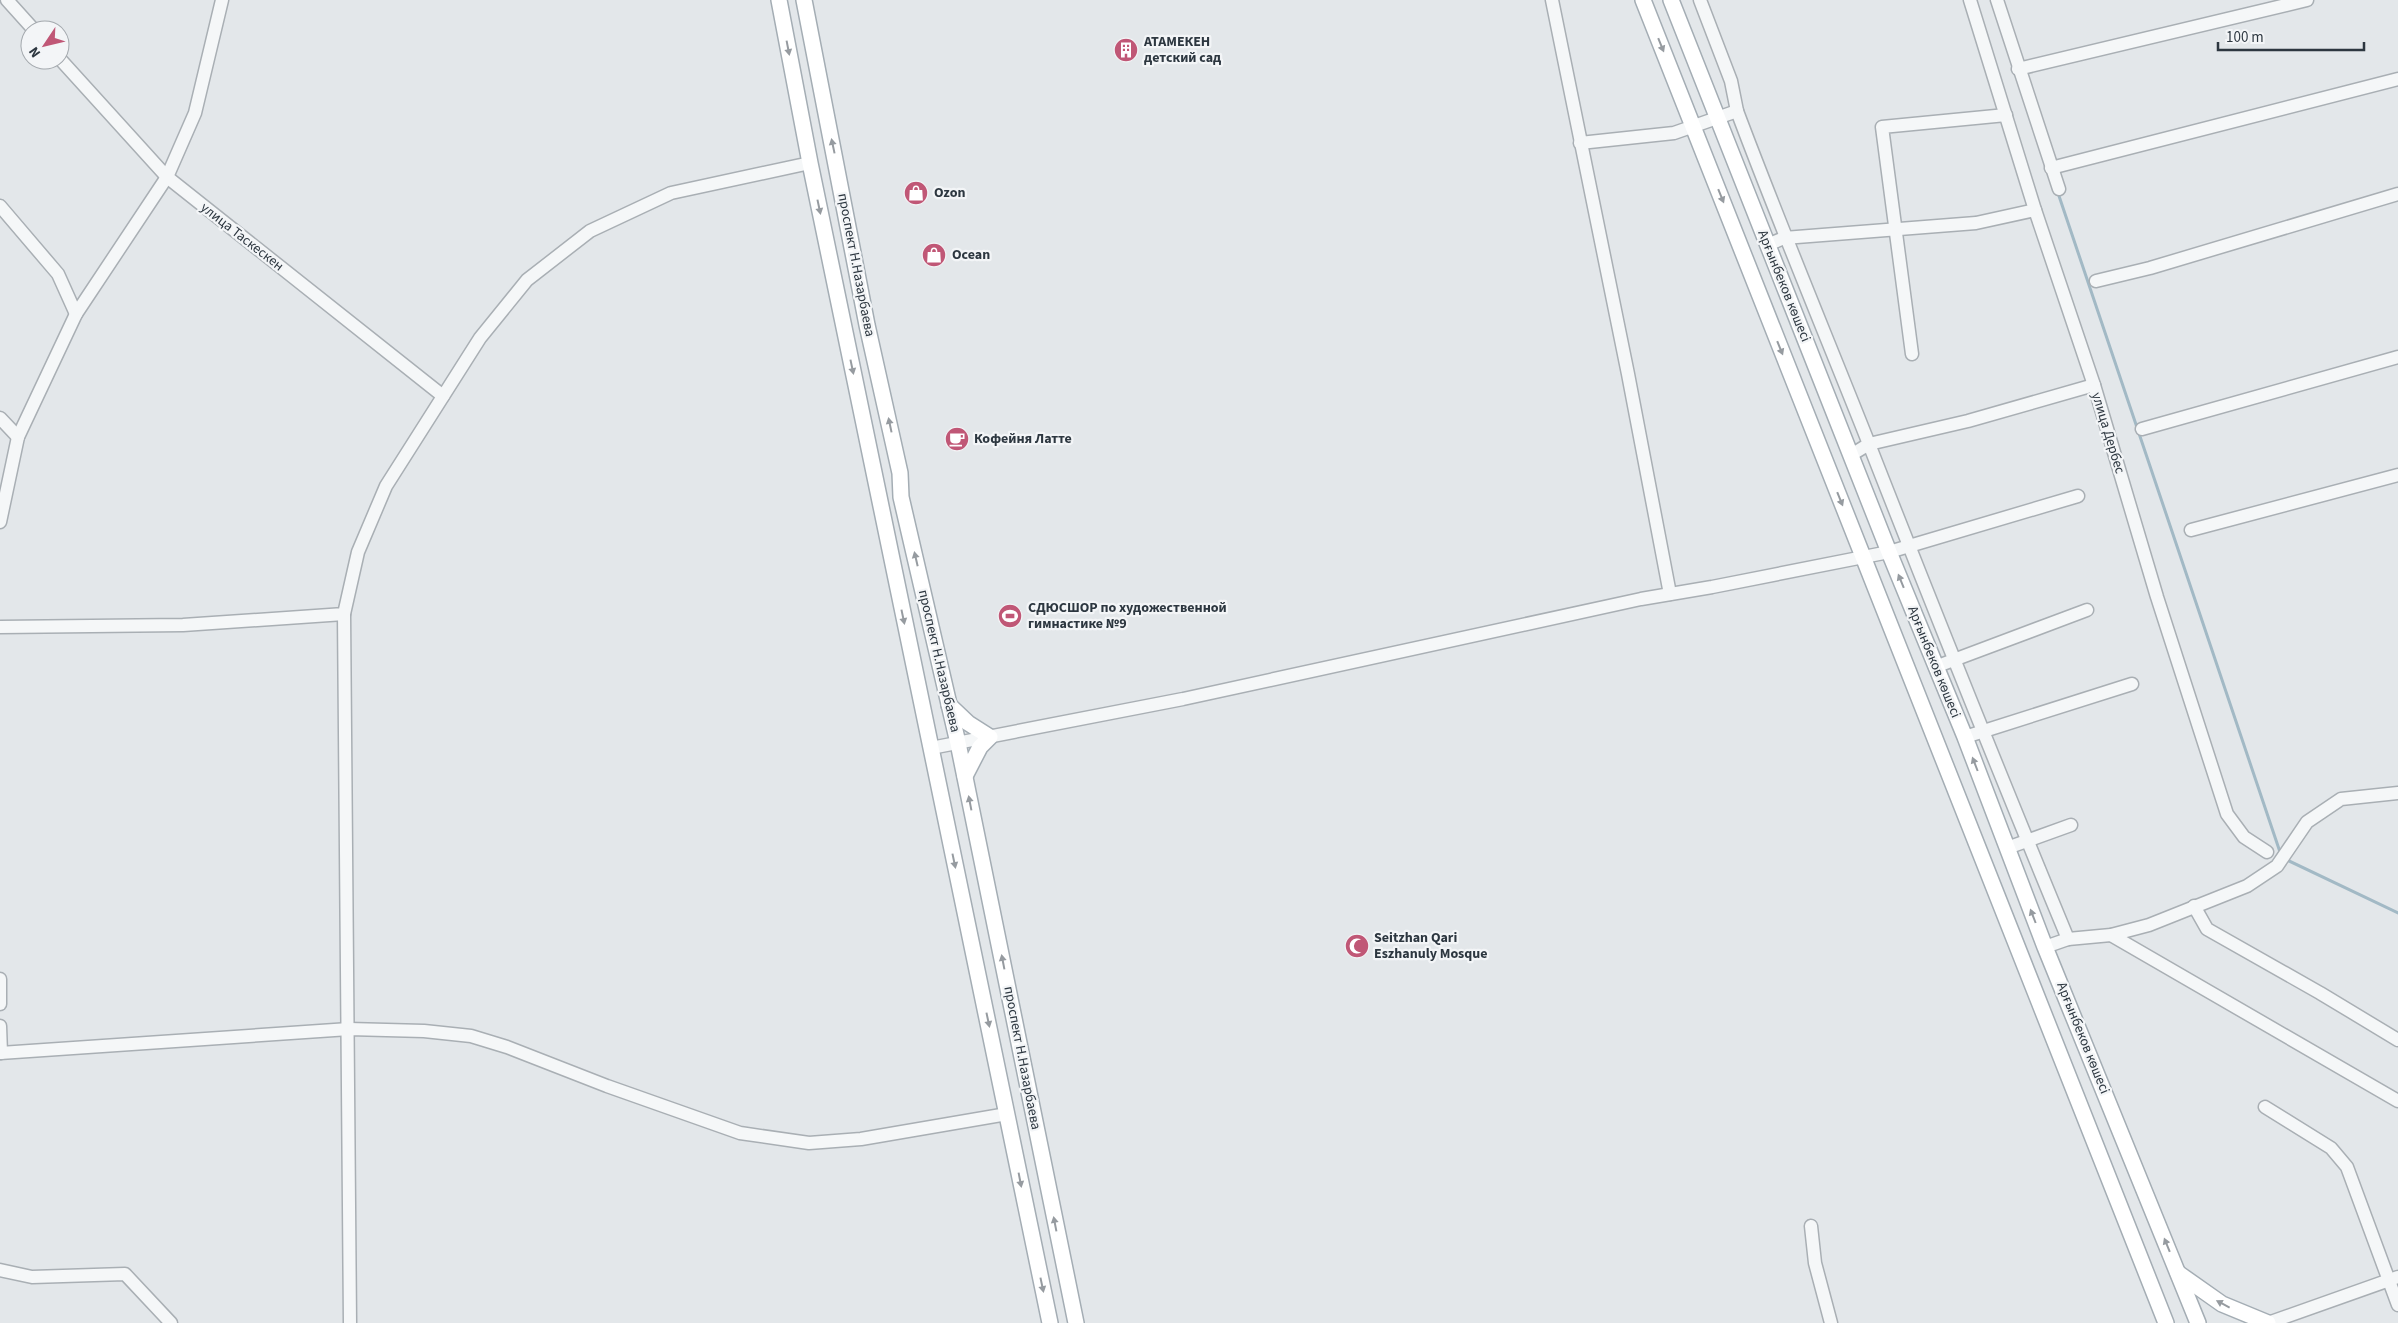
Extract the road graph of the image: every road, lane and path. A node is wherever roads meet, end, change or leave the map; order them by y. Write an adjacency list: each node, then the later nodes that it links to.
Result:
1 (7, 0): 12 (street)
2 (222, 0): 23 (street)
3 (779, 0): 21 (main road, проспект Н.Назарбаева, one-way to 21)
4 (804, 0): 56 (main road, проспект Н.Назарбаева, one-way to 4)
5 (1552, 0): 20 (street)
6 (1643, 0): 19 (main road, Арғынбеков көшесі, one-way to 19)
7 (1672, 0): 18 (main road, Арғынбеков көшесі)
8 (1700, 0): 16 (street)
9 (1970, 0): 17 (street, улица Дербес)
10 (1997, 0): 13 (street)
11 (2307, 0): 13 (street)
12 (25, 20)
13 (2018, 69): 22 (street)
14 (70, 70): 23 (street, улица Таскескен)
15 (2398, 78): 22 (street)
16 (1737, 111): 18 (street); 29 (street)
17 (2006, 115): 27 (street, улица Дербес); 28 (street)
18 (1718, 119): 19 (street); 30 (main road, Арғынбеков көшесі)
19 (1693, 127): 20 (street); 48 (main road, Арғынбеков көшесі, one-way to 48)
20 (1580, 144): 49 (street)
21 (810, 163): 36 (street); 61 (main road, проспект Н.Назарбаева, one-way to 61)
22 (2051, 168): 24 (street)
23 (167, 177): 32 (street); 36 (street, улица Таскескен)
24 (2059, 188)
25 (2398, 194): 31 (street)
26 (0, 206): 32 (street)
27 (2035, 210): 28 (street); 35 (street, улица Дербес)
28 (1896, 229): 29 (street); 33 (street)
29 (1784, 238): 30 (street); 40 (street)
30 (1767, 245): 41 (main road, Арғынбеков көшесі)
31 (2096, 281)
32 (76, 314): 39 (street)
33 (1912, 354)
34 (2398, 357): 38 (street)
35 (2094, 385): 40 (street); 67 (street, улица Дербес)
36 (443, 396): 51 (street)
37 (0, 418): 39 (street)
38 (2142, 428)
39 (18, 438): 44 (street)
40 (1869, 444): 41 (street); 46 (street)
41 (1851, 455): 47 (main road, Арғынбеков көшесі)
42 (2398, 475): 45 (street)
43 (2078, 496): 46 (street)
44 (0, 522)
45 (2191, 530)
46 (1908, 546): 47 (street); 53 (street)
47 (1889, 552): 48 (street); 54 (main road, Арғынбеков көшесі, one-way to 47)
48 (1863, 557): 49 (street); 91 (main road, Арғынбеков көшесі)
49 (1670, 594): 58 (street)
50 (2087, 610): 53 (street)
51 (344, 614): 52 (street); 75 (street)
52 (0, 627)
53 (1953, 660): 54 (street); 57 (street)
54 (1935, 667): 59 (main road, Арғынбеков көшесі)
55 (2132, 684): 57 (street)
56 (949, 705): 58 (main road); 60 (main road, проспект Н.Назарбаева)
57 (1984, 731): 59 (street); 65 (street)
58 (990, 737): 60 (street); 62 (main road)
59 (1965, 737): 66 (main road, Арғынбеков көшесі, one-way to 59)
60 (958, 743): 61 (street); 62 (main road, проспект Н.Назарбаева)
61 (931, 748): 80 (main road, проспект Н.Назарбаева, one-way to 80)
62 (965, 776): 89 (main road, проспект Н.Назарбаева, one-way to 62)
63 (2398, 793): 68 (street)
64 (2071, 826): 65 (street)
65 (2027, 841): 66 (street); 70 (street)
66 (2007, 848): 71 (main road, Арғынбеков көшесі, one-way to 66)
67 (2267, 852)
68 (2194, 906): 69 (street); 76 (street)
69 (2111, 935): 70 (street); 78 (street)
70 (2068, 939): 71 (street)
71 (2045, 947): 83 (main road, Арғынбеков көшесі, one-way to 71)
72 (0, 979): 73 (street)
73 (0, 1004)
74 (0, 1026): 77 (street)
75 (349, 1029): 77 (street); 80 (street); 87 (street)
76 (2398, 1040)
77 (0, 1053)
78 (2398, 1101)
79 (2265, 1107): 84 (street)
80 (1007, 1114): 88 (main road, проспект Н.Назарбаева, one-way to 88)
81 (1811, 1226): 90 (street)
82 (0, 1270): 86 (street)
83 (2178, 1273): 92 (main road, Арғынбеков көшесі); 93 (main road, one-way to 83)
84 (2394, 1278): 85 (street); 93 (street)
85 (2398, 1305)
86 (171, 1323)
87 (350, 1323)
88 (1050, 1323)
89 (1076, 1323)
90 (1831, 1323)
91 (2166, 1323)
92 (2198, 1323)
93 (2268, 1323)

